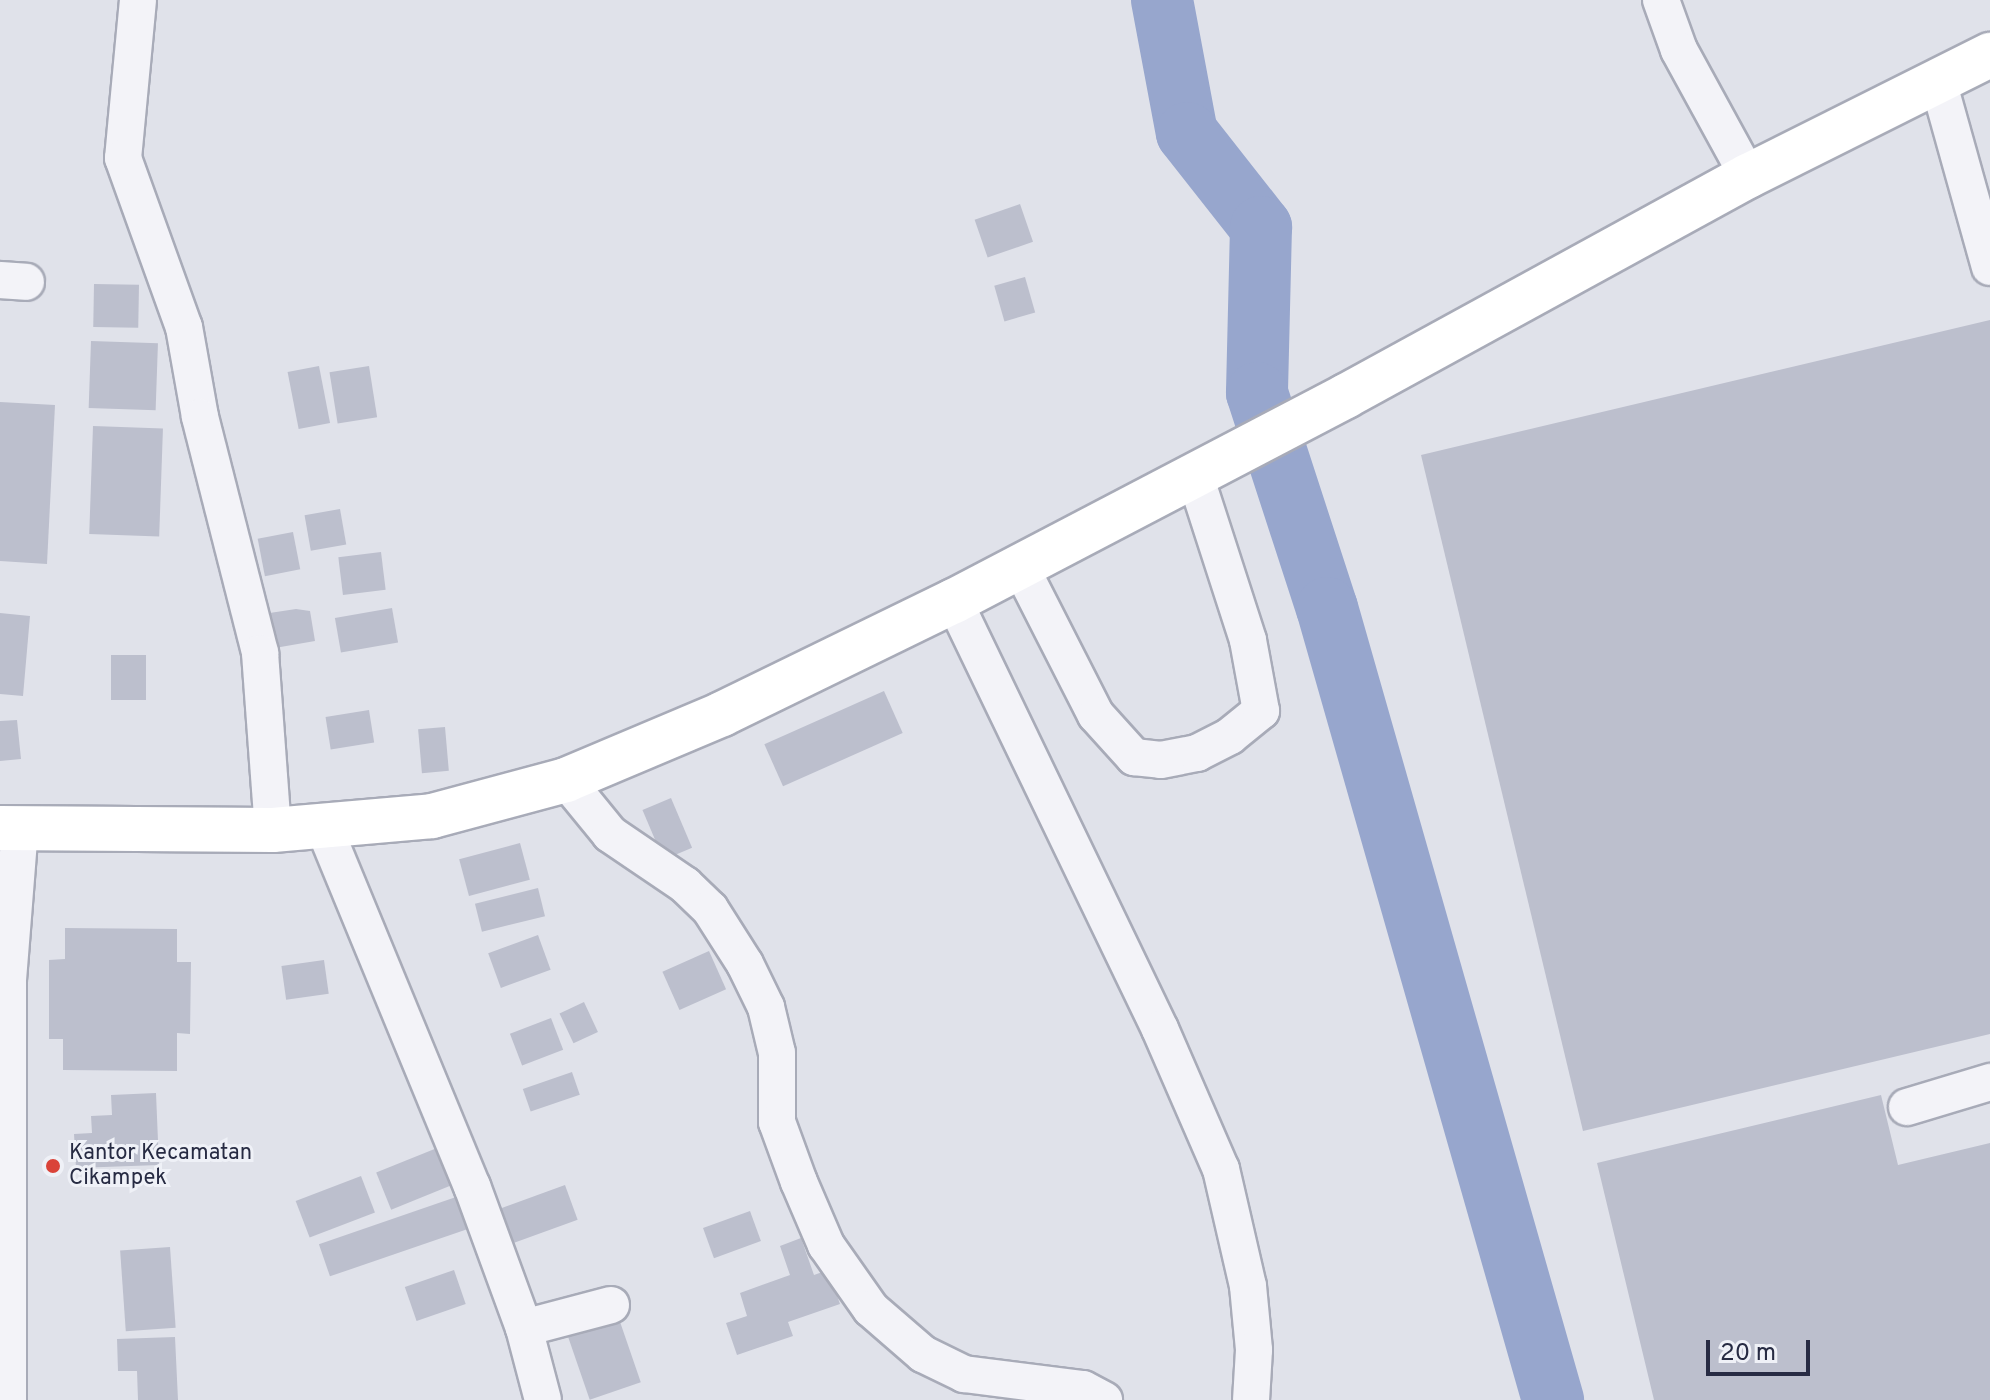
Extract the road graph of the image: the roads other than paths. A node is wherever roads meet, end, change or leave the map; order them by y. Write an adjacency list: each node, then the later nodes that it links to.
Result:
1 (138, 0): 13 (street)
2 (1661, 0): 5 (street)
3 (1990, 55): 4 (highway)
4 (1938, 81): 5 (highway); 6 (street)
5 (1748, 176): 7 (highway)
6 (1990, 267)
7 (1195, 476): 8 (highway); 8 (street)
8 (1020, 566): 9 (highway)
9 (954, 601): 10 (highway); 22 (street)
10 (566, 780): 11 (highway); 21 (street)
11 (323, 825): 13 (highway); 18 (street)
12 (10, 828): 13 (highway); 14 (street)
13 (273, 830)
14 (4, 979): 19 (street)
15 (1990, 1082): 16 (street)
16 (1907, 1107)
17 (611, 1305): 18 (street)
18 (524, 1328): 20 (street)
19 (8, 1400)
20 (543, 1400)
21 (1104, 1400)
22 (1251, 1400)

